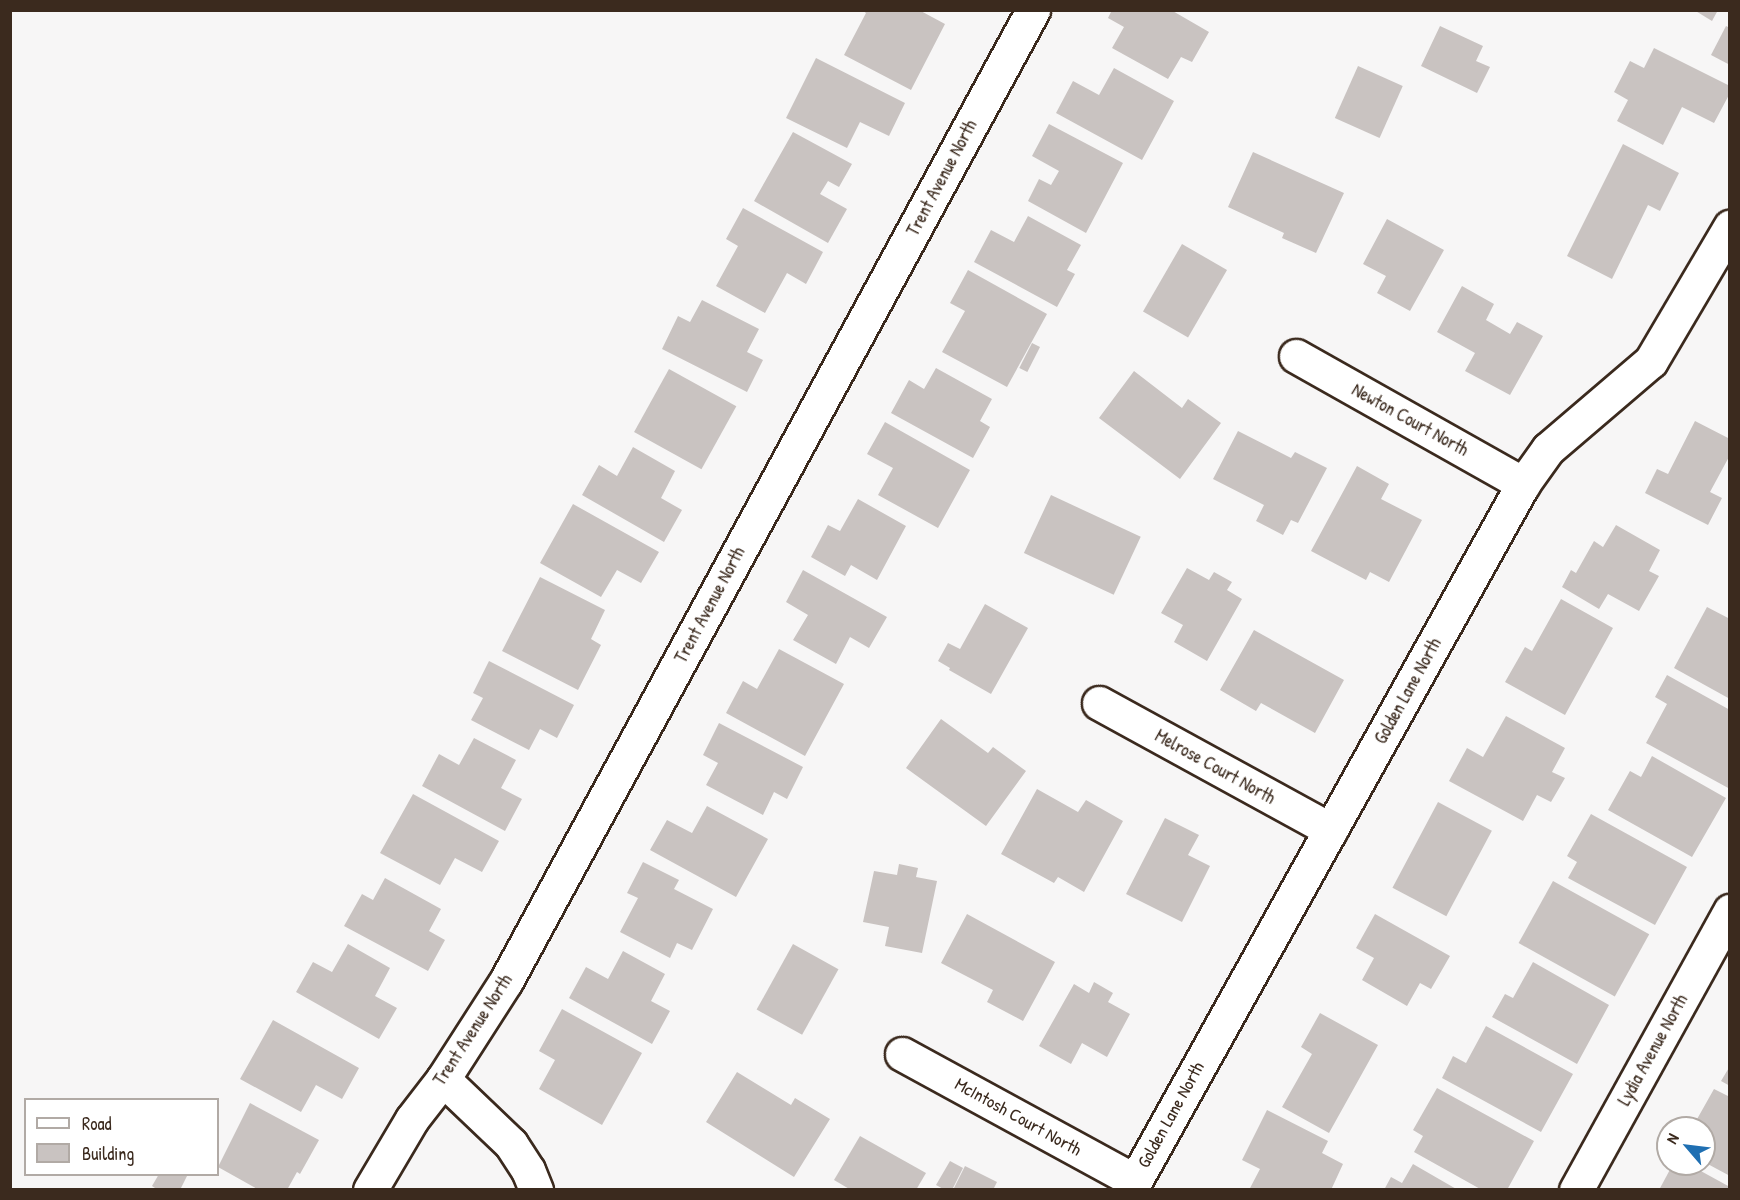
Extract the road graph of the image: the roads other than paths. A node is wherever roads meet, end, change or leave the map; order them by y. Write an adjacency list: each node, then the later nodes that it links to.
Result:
1 (1033, 10): 9 (street, Trent Avenue North)
2 (1730, 226): 4 (street, Golden Lane North)
3 (1296, 356): 4 (street, Newton Court North)
4 (1523, 484): 6 (street, Golden Lane North)
5 (1100, 703): 6 (street, Melrose Court North)
6 (1331, 830): 10 (street, Golden Lane North)
7 (1730, 911): 13 (street, Lydia Avenue North)
8 (902, 1054): 10 (street, McIntosh Court North)
9 (443, 1079): 11 (street, Trent Avenue North); 12 (street)
10 (1132, 1185)
11 (370, 1190)
12 (536, 1190)
13 (1576, 1190)

